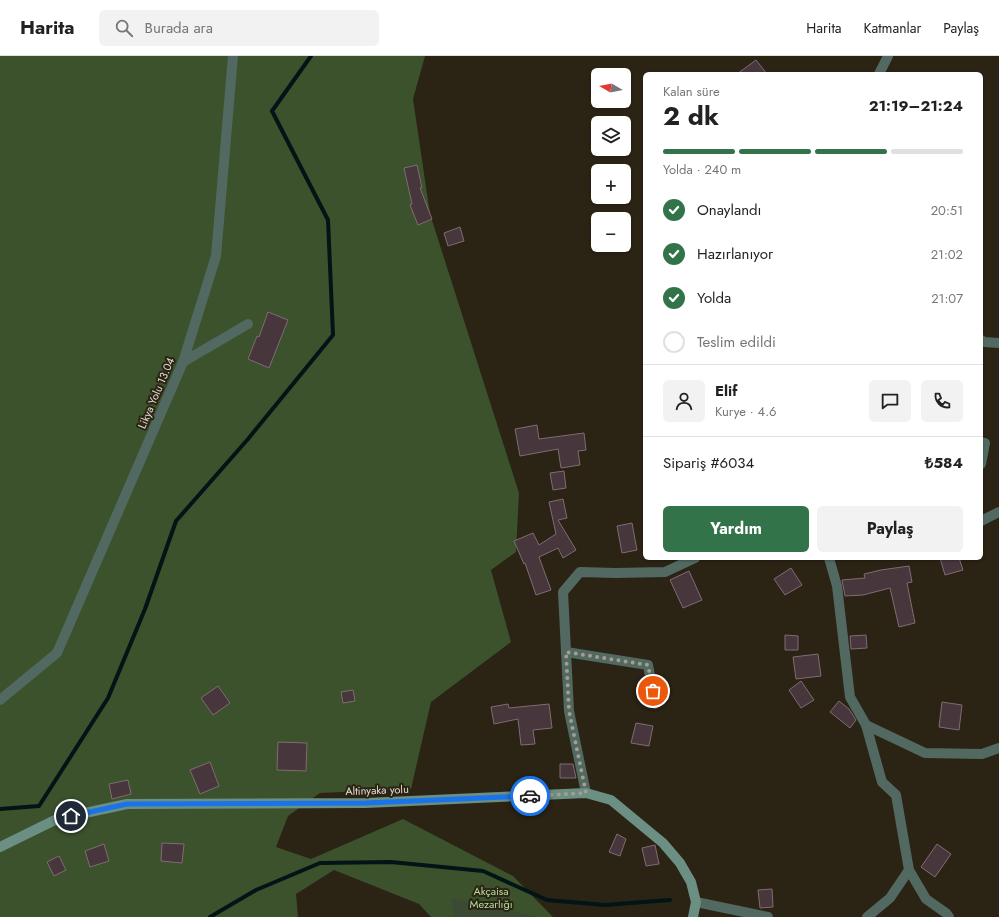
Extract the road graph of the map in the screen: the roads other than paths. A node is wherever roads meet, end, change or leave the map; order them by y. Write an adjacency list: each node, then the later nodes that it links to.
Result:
1 (233, 56): 7 (street, Likya Yolu 13.04)
2 (888, 56): 3 (street)
3 (880, 72)
4 (248, 324): 7 (street)
5 (983, 341): 6 (street)
6 (999, 343)
7 (183, 362): 15 (street, Likya Yolu 13.04)
8 (983, 442): 9 (street)
9 (983, 454)
10 (999, 512): 11 (street)
11 (983, 520)
12 (691, 560): 14 (street)
13 (830, 560): 17 (street)
14 (566, 652): 16 (street); 19 (street)
15 (0, 700)
16 (655, 704)
17 (866, 724): 18 (street); 21 (street)
18 (999, 748)
19 (586, 793): 20 (main road, Altinyaka yolu); 22 (main road, Altinyaka yolu)
20 (0, 847)
21 (909, 870): 25 (street); 26 (street)
22 (696, 902): 23 (main road, Altinyaka yolu); 24 (street)
23 (692, 917)
24 (768, 917)
25 (867, 917)
26 (949, 917)

